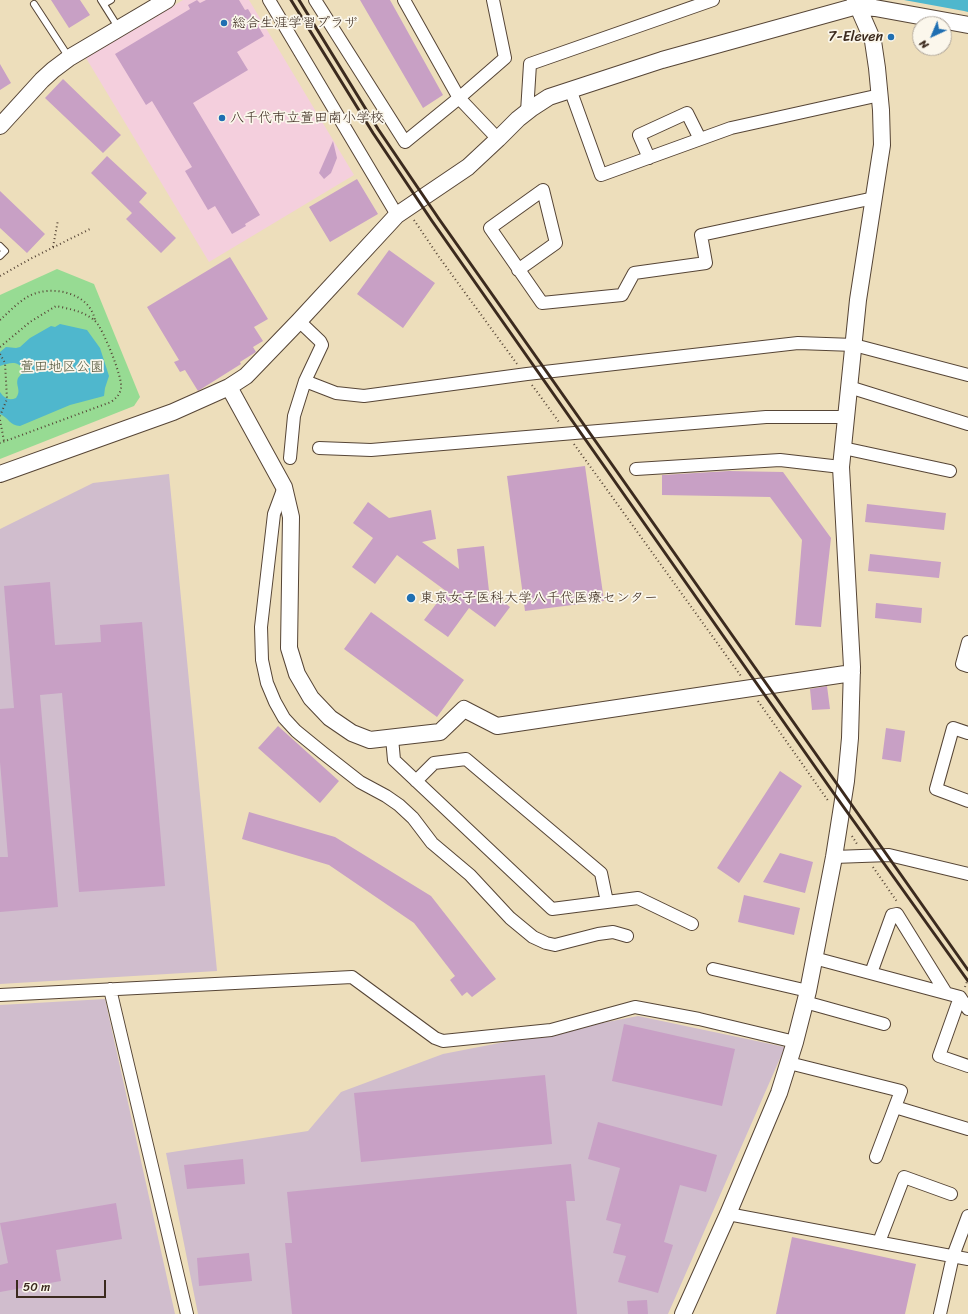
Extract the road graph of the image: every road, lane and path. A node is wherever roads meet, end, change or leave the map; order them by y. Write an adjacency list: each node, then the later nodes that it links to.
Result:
1 (111, 0): 7 (lane)
2 (167, 0): 12 (street)
3 (269, 0): 23 (street)
4 (404, 0): 16 (street)
5 (712, 0): 17 (street)
6 (497, 1): 16 (street)
7 (102, 2): 12 (lane)
8 (321, 2): 16 (street)
9 (856, 3): 11 (street); 14 (street); 15 (street)
10 (34, 4): 13 (lane)
11 (968, 25)
12 (119, 28): 13 (street)
13 (69, 58): 18 (street)
14 (570, 89): 17 (street); 21 (street)
15 (880, 94): 19 (street); 22 (street)
16 (459, 98): 20 (street)
17 (527, 112): 20 (street)
18 (0, 126)
19 (700, 139): 21 (street); 21 (street)
20 (498, 140): 23 (street)
21 (649, 158)
22 (874, 198): 29 (street); 34 (street)
23 (402, 212): 32 (street); 37 (path)
24 (58, 220): 27 (path)
25 (90, 229): 27 (path)
26 (0, 246): 28 (lane)
27 (53, 247): 30 (path)
28 (0, 256)
29 (518, 270): 29 (street)
30 (0, 276)
31 (0, 320): 33 (path)
32 (299, 321): 39 (street); 40 (street)
33 (95, 322): 35 (path); 47 (path)
34 (854, 345): 37 (street); 38 (street); 41 (street)
35 (0, 347)
36 (0, 354): 42 (path)
37 (524, 374): 39 (street); 46 (path)
38 (968, 375)
39 (305, 382): 51 (street)
40 (229, 387): 55 (street); 56 (street)
41 (849, 387): 43 (street); 45 (street)
42 (0, 416)
43 (846, 417): 46 (street); 50 (street)
44 (0, 420): 47 (path)
45 (968, 424)
46 (567, 434): 49 (street); 60 (path)
47 (4, 441): 48 (path)
48 (0, 443)
49 (319, 448)
50 (843, 448): 52 (street); 54 (street)
51 (290, 458)
52 (842, 466): 53 (street); 59 (street)
53 (636, 470)
54 (950, 472)
55 (0, 474)
56 (284, 487): 63 (street); 73 (street)
57 (968, 642): 58 (street)
58 (968, 666)
59 (852, 673): 63 (street); 66 (street)
60 (741, 677)
61 (755, 696): 66 (path)
62 (968, 733): 65 (street)
63 (392, 738): 64 (street)
64 (416, 781): 70 (street); 70 (street)
65 (968, 801)
66 (840, 818): 67 (path); 68 (street)
67 (865, 856): 68 (street); 69 (street); 71 (path)
68 (834, 857): 74 (street)
69 (968, 874)
70 (607, 902): 72 (street)
71 (902, 908)
72 (692, 924)
73 (627, 936)
74 (814, 958): 76 (street); 80 (street)
75 (713, 969): 80 (street)
76 (871, 973): 78 (street); 78 (street)
77 (110, 989): 79 (street); 84 (street); 96 (street)
78 (946, 993): 81 (street)
79 (0, 995)
80 (806, 996): 83 (street); 84 (street)
81 (960, 997): 82 (street); 86 (street)
82 (968, 1010)
83 (884, 1024)
84 (795, 1042): 85 (street)
85 (789, 1063): 87 (street); 91 (street)
86 (968, 1066)
87 (895, 1107): 88 (street); 89 (street)
88 (968, 1129)
89 (876, 1157)
90 (951, 1194): 93 (street)
91 (728, 1214): 93 (street); 97 (street)
92 (968, 1216): 94 (street)
93 (879, 1242): 94 (street)
94 (953, 1256): 95 (street); 98 (street)
95 (968, 1259)
96 (187, 1314)
97 (682, 1314)
98 (940, 1314)

